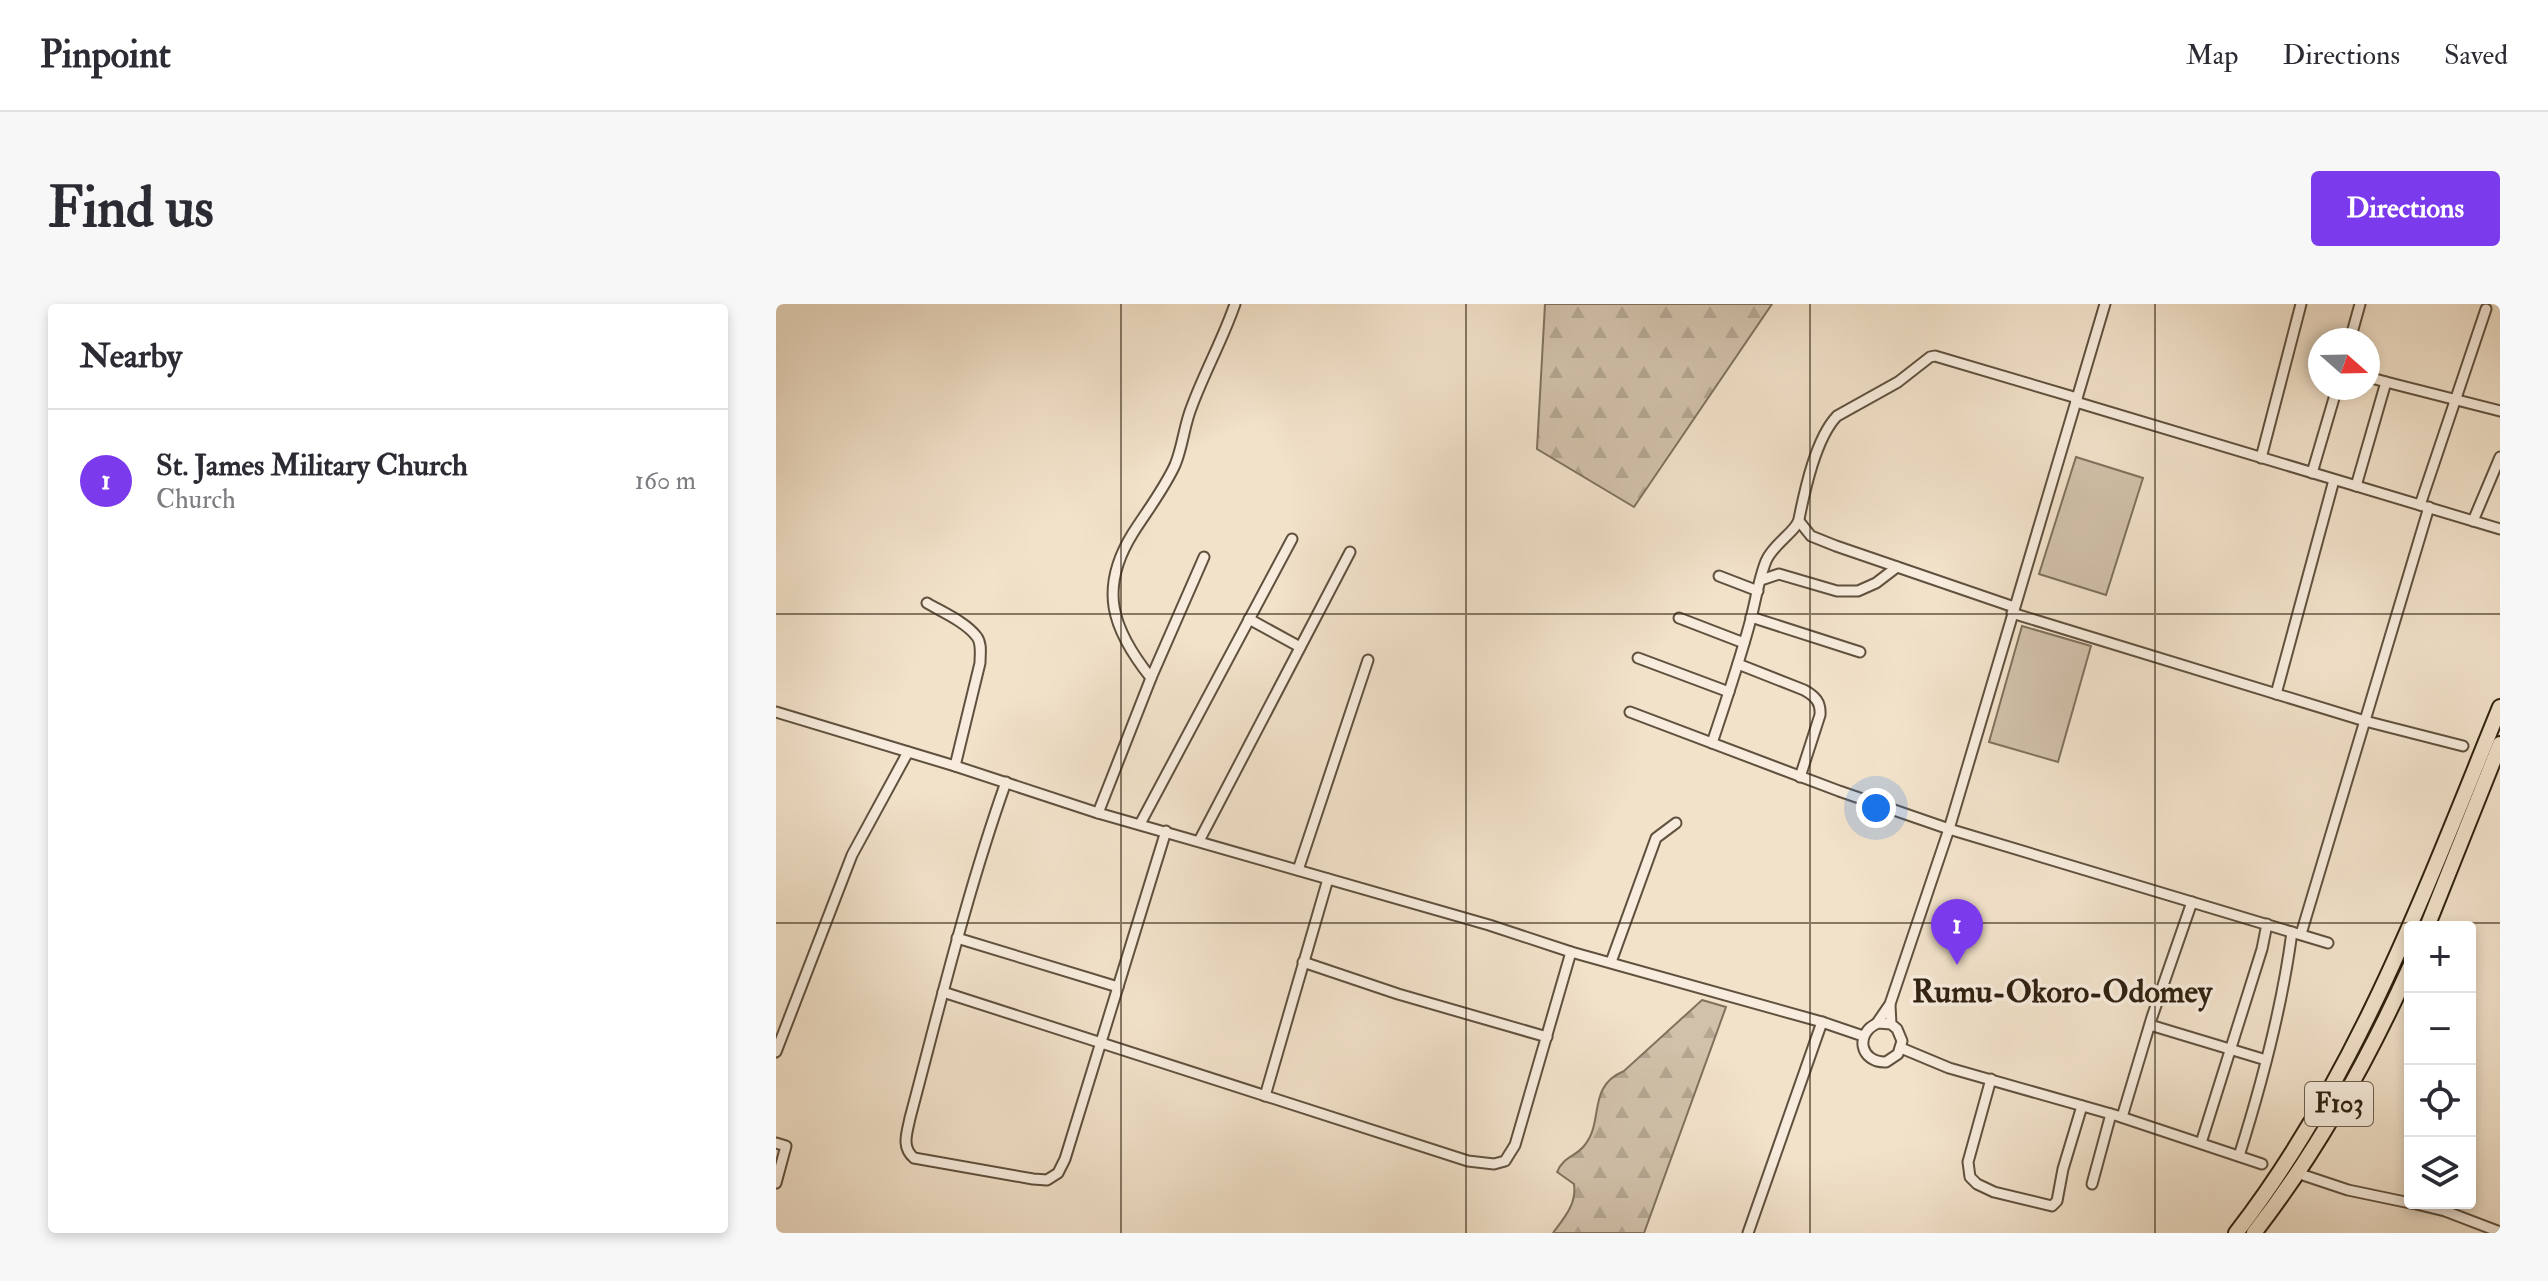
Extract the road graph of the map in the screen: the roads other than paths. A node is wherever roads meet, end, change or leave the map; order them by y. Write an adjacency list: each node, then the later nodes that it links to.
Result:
1 (1235, 304): 40 (street)
2 (2105, 304): 10 (street)
3 (2301, 304): 14 (street)
4 (2360, 304): 6 (street)
5 (2486, 309): 9 (street)
6 (2353, 328)
7 (2380, 380): 8 (street)
8 (2386, 382): 9 (street); 17 (street)
9 (2456, 399): 12 (street); 18 (street)
10 (2076, 400): 14 (street); 19 (street); 30 (street)
11 (2333, 400): 15 (street)
12 (2500, 411)
13 (2500, 457): 20 (street)
14 (2261, 458): 15 (street)
15 (2312, 473): 16 (street)
16 (2334, 480): 17 (street); 42 (street)
17 (2356, 486): 18 (street)
18 (2424, 506): 20 (street); 46 (street)
19 (1799, 521): 25 (street); 27 (street)
20 (2473, 521): 21 (street)
21 (2500, 529)
22 (1292, 539): 33 (street)
23 (1350, 552): 35 (street)
24 (1204, 557): 40 (street)
25 (1897, 567): 27 (street); 30 (street)
26 (1719, 576): 28 (street)
27 (1761, 580): 28 (street)
28 (1758, 591): 31 (street)
29 (927, 603): 51 (street)
30 (2013, 610): 42 (street); 57 (street)
31 (1751, 617): 34 (street); 36 (street)
32 (1679, 618): 34 (street)
33 (1249, 619): 35 (street); 56 (street)
34 (1744, 643): 39 (street)
35 (1300, 647): 59 (street)
36 (1860, 652)
37 (1638, 658): 41 (street)
38 (1368, 660): 60 (street)
39 (1738, 664): 41 (street); 52 (street)
40 (1151, 678): 54 (street)
41 (1729, 692): 47 (street)
42 (2276, 694): 46 (street)
43 (2500, 707): 63 (main road, F103)
44 (776, 712): 50 (street)
45 (1630, 712): 47 (street)
46 (2365, 721): 49 (street); 65 (street)
47 (1712, 743): 52 (street)
48 (2500, 744): 63 (main road, F103)
49 (2463, 746)
50 (908, 752): 51 (street); 84 (street)
51 (955, 766): 53 (street)
52 (1800, 777): 57 (street)
53 (1006, 782): 54 (street); 66 (street)
54 (1098, 813): 56 (street)
55 (1676, 823): 70 (street)
56 (1140, 824): 58 (street)
57 (1949, 829): 62 (street); 74 (street)
58 (1166, 831): 59 (street); 72 (street)
59 (1199, 841): 60 (street)
60 (1298, 870): 61 (street)
61 (1328, 879): 68 (street); 69 (street)
62 (2192, 902): 64 (street); 78 (street)
63 (2426, 916): 104 (main road, F103)
64 (2267, 924): 65 (street); 83 (street)
65 (2297, 933): 67 (street); 85 (street)
66 (957, 938): 72 (street); 73 (street)
67 (2328, 943)
68 (1571, 952): 70 (street); 80 (street)
69 (1303, 962): 80 (street); 87 (street)
70 (1611, 962): 75 (street)
71 (2404, 979): 96 (main road, F103)
72 (1118, 987): 81 (street)
73 (943, 992): 81 (street); 81 (street)
74 (1890, 1004): 76 (street); 77 (street)
75 (1822, 1022): 79 (street); 103 (street)
76 (1877, 1023): 77 (street); 79 (street)
77 (1891, 1024): 82 (street)
78 (2150, 1025): 83 (street); 90 (street)
79 (1863, 1036): 82 (street)
80 (1547, 1037): 87 (street)
81 (1101, 1044): 87 (street)
82 (1901, 1048): 86 (street)
83 (2230, 1049): 85 (street); 92 (street)
84 (776, 1052)
85 (2266, 1060): 93 (street)
86 (1991, 1079): 88 (street); 88 (street)
87 (1265, 1096)
88 (2082, 1106): 89 (street)
89 (2111, 1114): 90 (street); 98 (street)
90 (2122, 1117): 92 (street)
91 (776, 1143): 94 (street)
92 (2201, 1143): 93 (street)
93 (2239, 1156): 95 (street)
94 (779, 1160): 97 (street)
95 (2262, 1164)
96 (2297, 1173): 99 (street); 105 (main road, F103)
97 (776, 1183)
98 (2092, 1184)
99 (2404, 1202)
100 (2436, 1209): 102 (street)
101 (2500, 1217): 102 (street)
102 (2496, 1230)
103 (1748, 1233)
104 (2236, 1233)
105 (2254, 1233)

